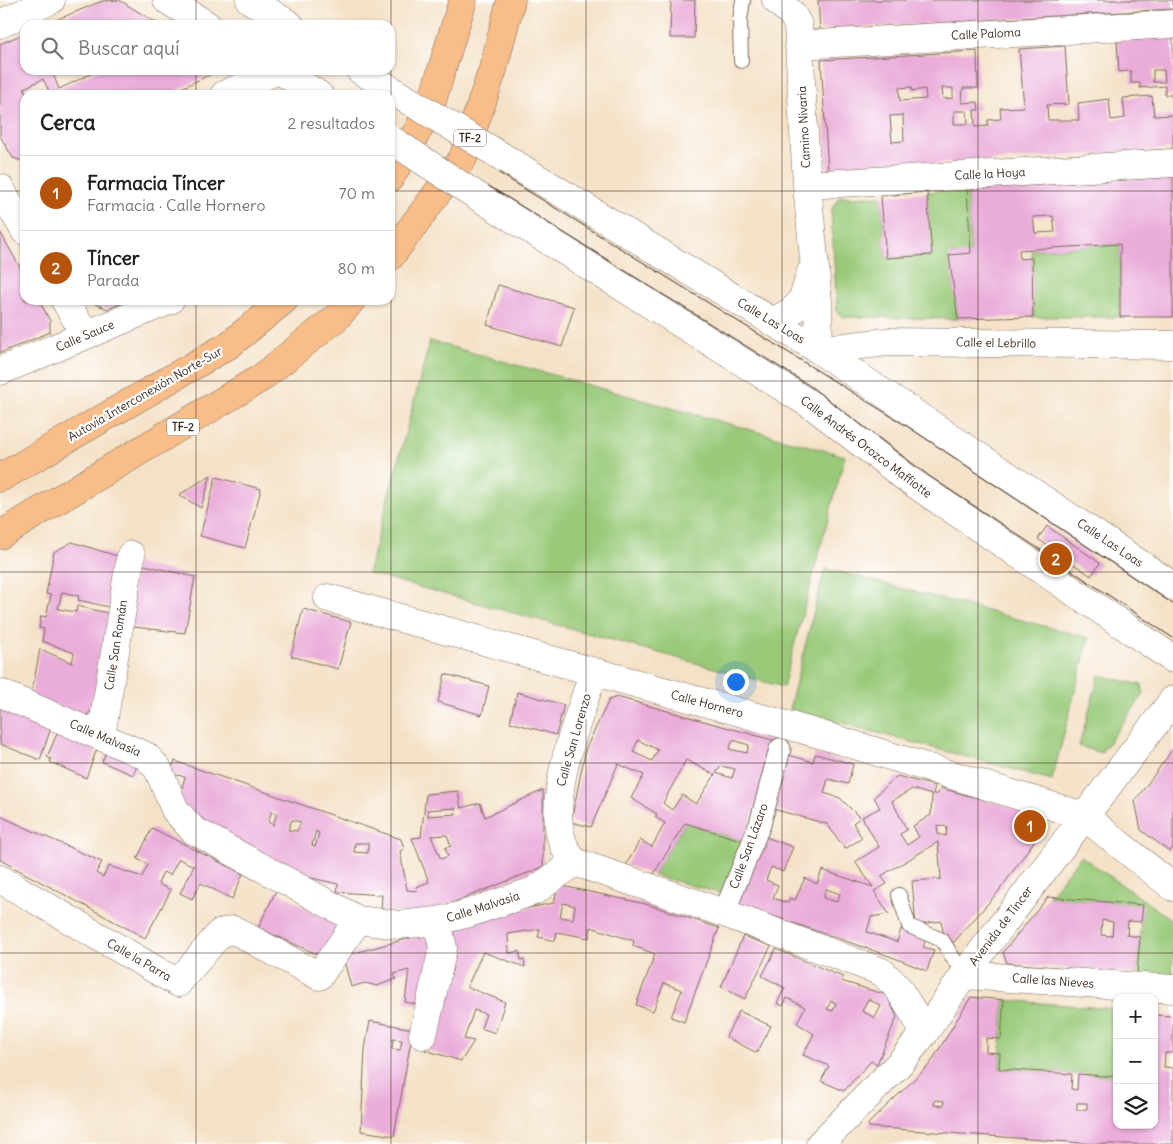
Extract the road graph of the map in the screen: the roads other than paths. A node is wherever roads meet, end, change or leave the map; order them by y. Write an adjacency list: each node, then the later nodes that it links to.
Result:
1 (51, 0): 10 (street)
2 (167, 0): 8 (street)
3 (250, 0): 9 (street)
4 (463, 0): 21 (highway)
5 (511, 0): 25 (highway, TF-2)
6 (743, 0): 13 (lane)
7 (776, 0): 12 (street, Camino Nivaria)
8 (199, 20)
9 (282, 20)
10 (0, 24)
11 (1173, 24): 12 (street, Calle Paloma)
12 (800, 45): 22 (street, Camino Nivaria)
13 (741, 61)
14 (268, 75): 16 (street)
15 (287, 75): 17 (street)
16 (235, 90)
17 (311, 90)
18 (395, 95): 31 (street, Calle Las Loas, bridge)
19 (395, 142): 41 (street, Calle Andrés Orozco Maffiotte, bridge)
20 (1173, 163): 22 (street, Calle la Hoya)
21 (395, 169)
22 (806, 185): 26 (street, Camino Nivaria)
23 (7, 191): 24 (street)
24 (20, 220)
25 (395, 250)
26 (813, 263): 31 (street, Camino Nivaria); 34 (street, Camino Nivaria)
27 (68, 305): 32 (street)
28 (158, 305): 32 (street, Calle Sauce)
29 (278, 305): 36 (highway, Autovía Interconexión Norte-Sur)
30 (347, 305): 37 (highway, TF-2)
31 (772, 322): 34 (street, Calle Las Loas)
32 (85, 336): 35 (street, Calle Sauce)
33 (1173, 345): 34 (street, Calle el Lebrillo)
34 (819, 350): 39 (street, Calle Las Loas)
35 (0, 371)
36 (0, 478)
37 (0, 535)
38 (131, 555): 45 (street, Calle San Román)
39 (1173, 586)
40 (328, 598): 42 (street, Calle Hornero)
41 (1173, 659)
42 (593, 673): 47 (street, Calle Hornero); 48 (street, Calle San Lorenzo)
43 (0, 693): 45 (street, Calle Malvasía)
44 (1173, 700): 47 (street, Avenida de Tíncer)
45 (101, 736): 53 (street, Calle Malvasía)
46 (780, 749): 52 (street, Calle San Lázaro)
47 (1084, 816): 50 (street); 55 (street, Avenida de Tíncer)
48 (575, 862): 52 (street); 54 (street, Calle Malvasía)
49 (0, 878): 53 (street, Calle la Parra)
50 (1173, 887)
51 (899, 895): 55 (lane)
52 (724, 913): 57 (street)
53 (358, 920): 54 (street, Calle Malvasía)
54 (437, 922): 58 (street)
55 (964, 975): 56 (street, Calle las Nieves); 57 (street, Avenida de Tíncer)
56 (1173, 989)
57 (926, 1032): 59 (street, Avenida de Tíncer)
58 (423, 1034)
59 (820, 1144)

